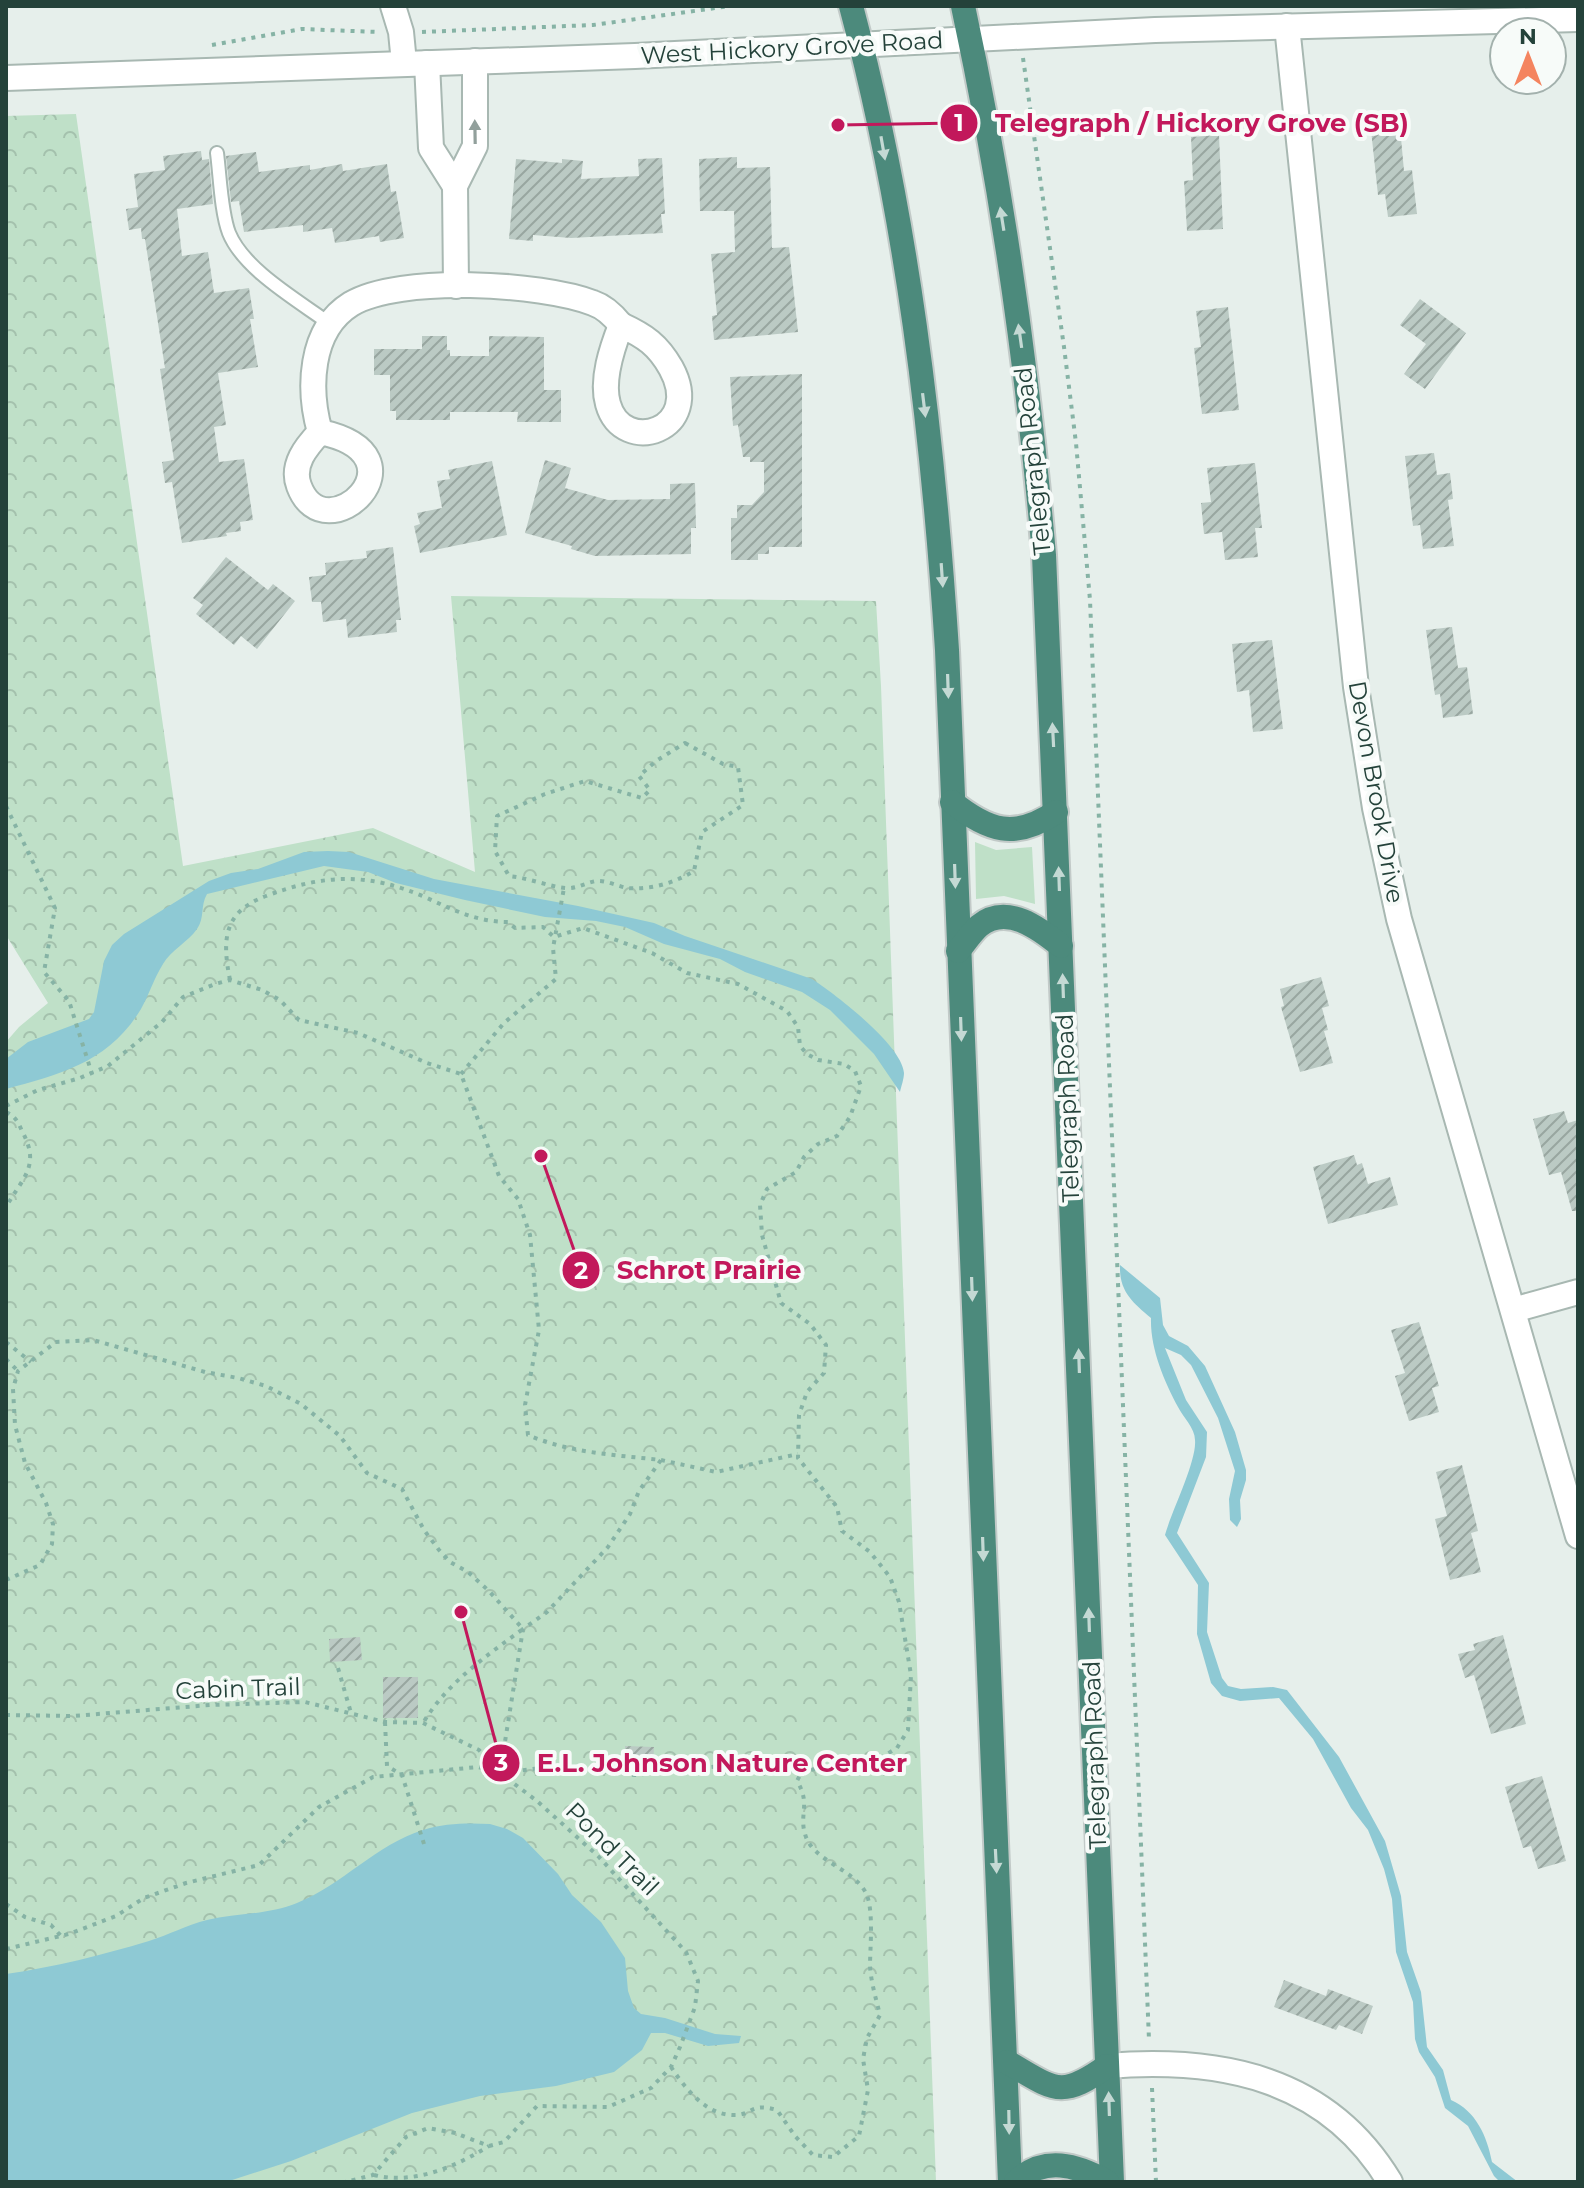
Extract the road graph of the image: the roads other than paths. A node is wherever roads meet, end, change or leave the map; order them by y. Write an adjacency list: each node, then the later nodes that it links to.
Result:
1 (393, 6): 10 (street)
2 (851, 6): 8 (highway)
3 (963, 6): 7 (highway, Telegraph Road)
4 (1464, 14): 5 (street, West Hickory Grove Road); 6 (street, West Hickory Grove Road)
5 (1578, 19)
6 (1287, 26): 7 (street, West Hickory Grove Road); 23 (street, Devon Brook Drive)
7 (970, 39): 8 (street, West Hickory Grove Road); 19 (highway, Telegraph Road, one-way to 7)
8 (861, 45): 9 (street, West Hickory Grove Road); 18 (highway, one-way to 18)
9 (475, 61): 10 (street, West Hickory Grove Road); 13 (street, one-way to 9)
10 (416, 63): 11 (street, West Hickory Grove Road); 13 (street)
11 (6, 78)
12 (217, 153): 15 (lane)
13 (455, 186): 14 (street)
14 (456, 286): 15 (street); 16 (street)
15 (330, 324): 17 (street)
16 (621, 325)
17 (320, 432)
18 (952, 802): 19 (highway); 21 (highway, one-way to 21)
19 (1056, 812): 20 (highway, Telegraph Road, one-way to 19)
20 (1061, 946): 21 (highway); 26 (highway, Telegraph Road, one-way to 20)
21 (958, 951): 25 (highway, one-way to 25)
22 (1578, 1292): 23 (street)
23 (1513, 1310): 24 (street, Devon Brook Drive)
24 (1578, 1536)
25 (1007, 2062): 26 (highway); 27 (highway, one-way to 27)
26 (1107, 2066): 28 (highway, Telegraph Road, one-way to 26); 29 (street)
27 (1013, 2182): 28 (highway)
28 (1110, 2182)
29 (1390, 2182)

